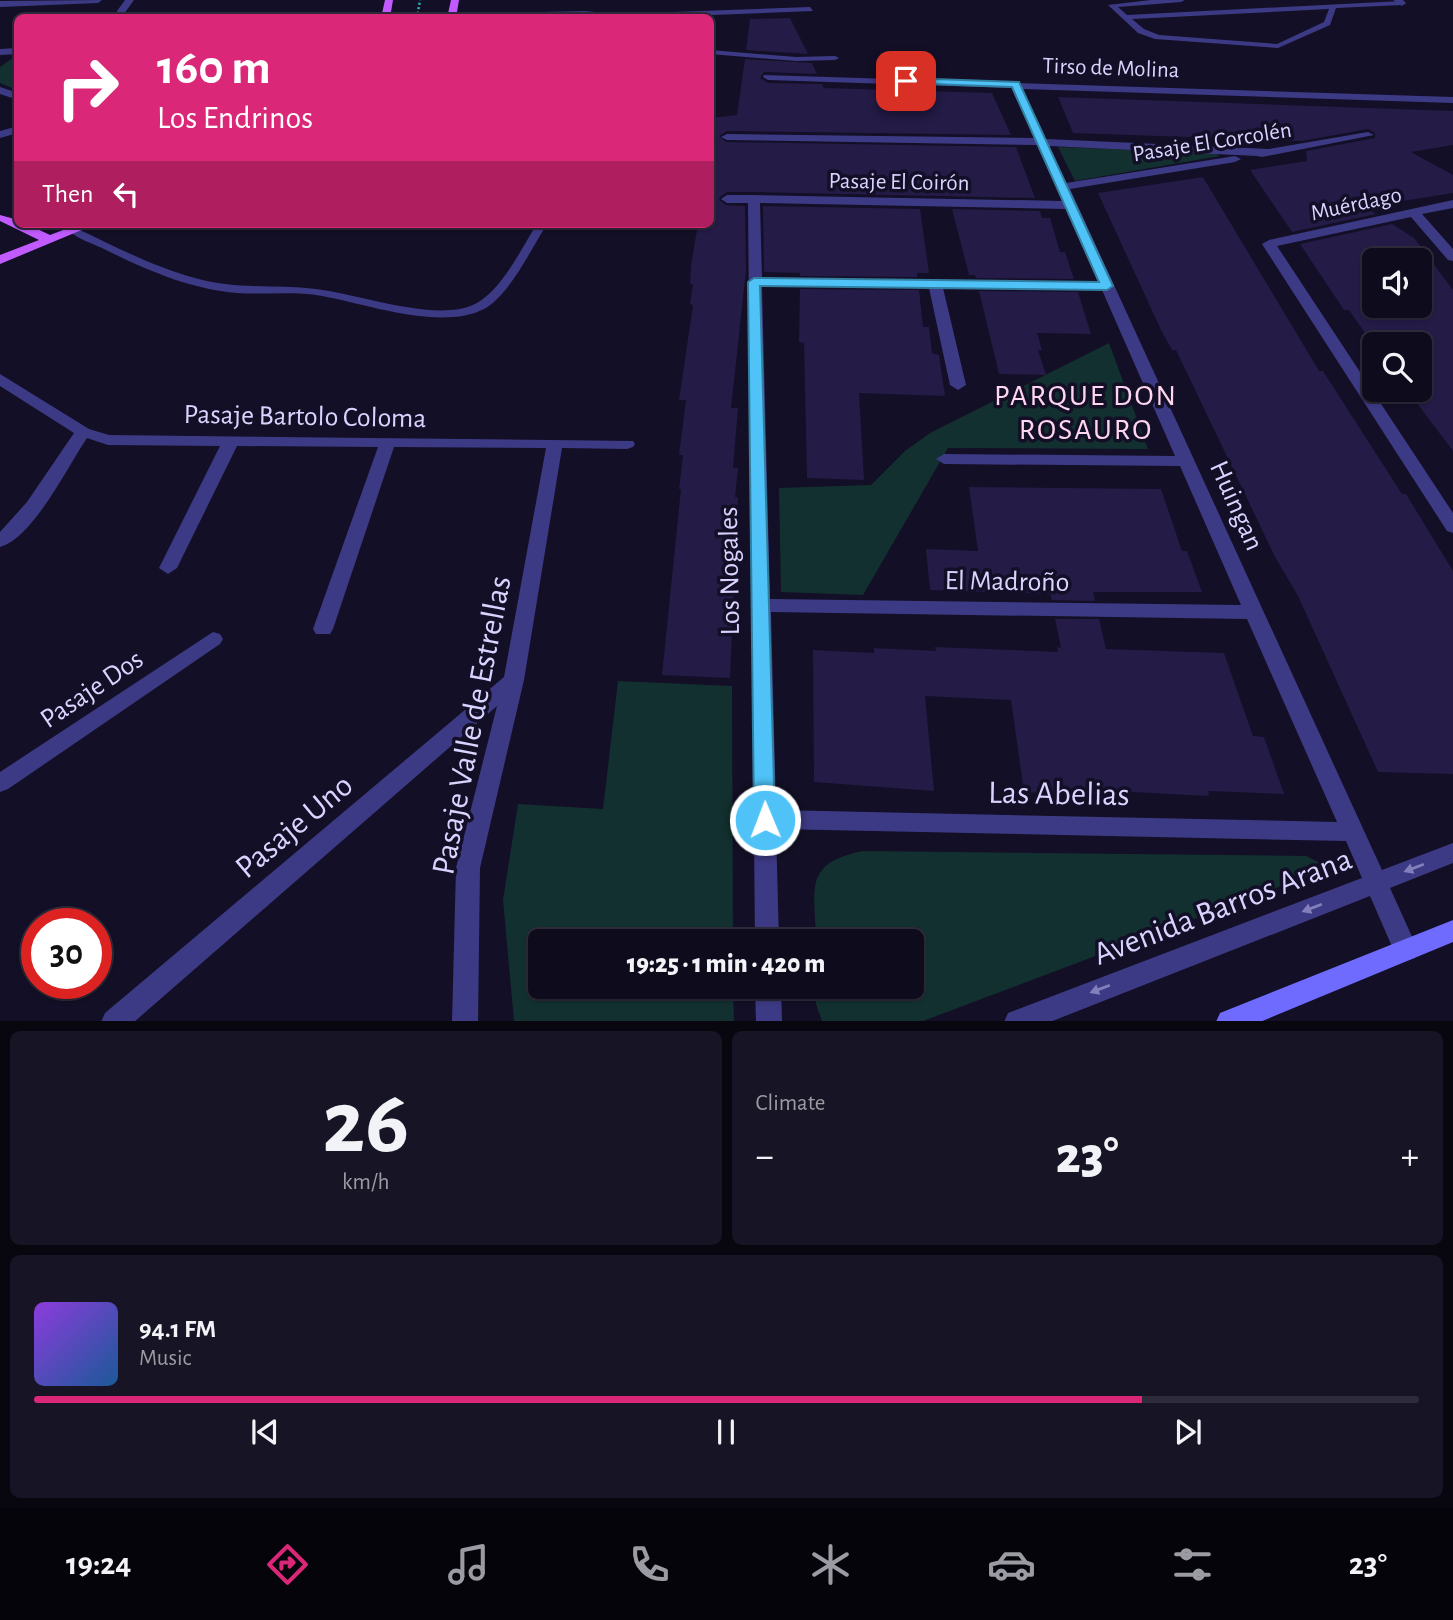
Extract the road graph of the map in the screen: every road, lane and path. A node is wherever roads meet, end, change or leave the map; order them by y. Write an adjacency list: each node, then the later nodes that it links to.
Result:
1 (98, 0): 5 (street)
2 (130, 0): 8 (street)
3 (1181, 0): 10 (lane)
4 (1399, 1): 6 (lane)
5 (0, 4)
6 (1333, 8): 10 (lane); 10 (lane)
7 (810, 9): 9 (lane)
8 (119, 14)
9 (714, 14)
10 (1125, 17)
11 (714, 52): 12 (lane)
12 (835, 58)
13 (768, 77): 14 (street, Tirso de Molina)
14 (1016, 84): 15 (street, Tirso de Molina); 18 (street, Huingan)
15 (1453, 100)
16 (1368, 135): 19 (street, Pasaje El Corcolén)
17 (727, 137): 18 (street)
18 (1042, 142): 19 (street); 20 (street, Huingan)
19 (1272, 153): 20 (street, Pasaje El Corcolén)
20 (1062, 187): 24 (street, Huingan)
21 (754, 199): 22 (street, Pasaje El Coirón); 24 (street, Pasaje El Coirón); 33 (street, Los Nogales)
22 (727, 200)
23 (1453, 204): 25 (street, Muérdago)
24 (1070, 205): 35 (street, Huingan)
25 (1413, 212): 31 (street); 45 (street, Muérdago)
26 (23, 228): 30 (main road)
27 (81, 228): 29 (main road)
28 (539, 229): 29 (lane)
29 (74, 231): 30 (main road)
30 (50, 240): 32 (main road)
31 (1453, 257)
32 (0, 260)
33 (754, 282): 34 (street); 48 (street, Los Nogales)
34 (935, 285): 35 (street); 37 (street)
35 (1107, 286): 44 (street, Huingan)
36 (2, 383): 38 (street, Pasaje Bartolo Coloma)
37 (958, 385)
38 (83, 432): 39 (street, Pasaje Bartolo Coloma); 46 (street)
39 (231, 441): 40 (street, Pasaje Bartolo Coloma); 47 (street)
40 (388, 442): 41 (street, Pasaje Bartolo Coloma); 50 (street)
41 (555, 444): 42 (street, Pasaje Bartolo Coloma); 52 (street, Pasaje Valle de Estrellas)
42 (627, 444)
43 (944, 459): 44 (street)
44 (1185, 461): 49 (street, Huingan)
45 (1453, 527)
46 (0, 541)
47 (168, 568)
48 (761, 605): 49 (street, El Madroño); 54 (street, Los Nogales)
49 (1253, 612): 55 (street, Huingan)
50 (323, 629)
51 (213, 639): 53 (street, Pasaje Dos)
52 (514, 680): 62 (street, Pasaje Uno); 63 (street, Pasaje Valle de Estrellas)
53 (0, 783)
54 (765, 820): 55 (street, Las Abelias); 58 (street, Los Nogales)
55 (1353, 832): 57 (street, Huingan)
56 (1453, 853): 57 (street, Avenida Barros Arana, one-way to 57)
57 (1376, 883): 60 (street, Huingan); 65 (street, Avenida Barros Arana, one-way to 65)
58 (767, 929)
59 (1453, 931): 60 (main road)
60 (1406, 950): 66 (main road)
61 (768, 999): 64 (street)
62 (114, 1021)
63 (465, 1021)
64 (769, 1021)
65 (1017, 1021)
66 (1229, 1021)

